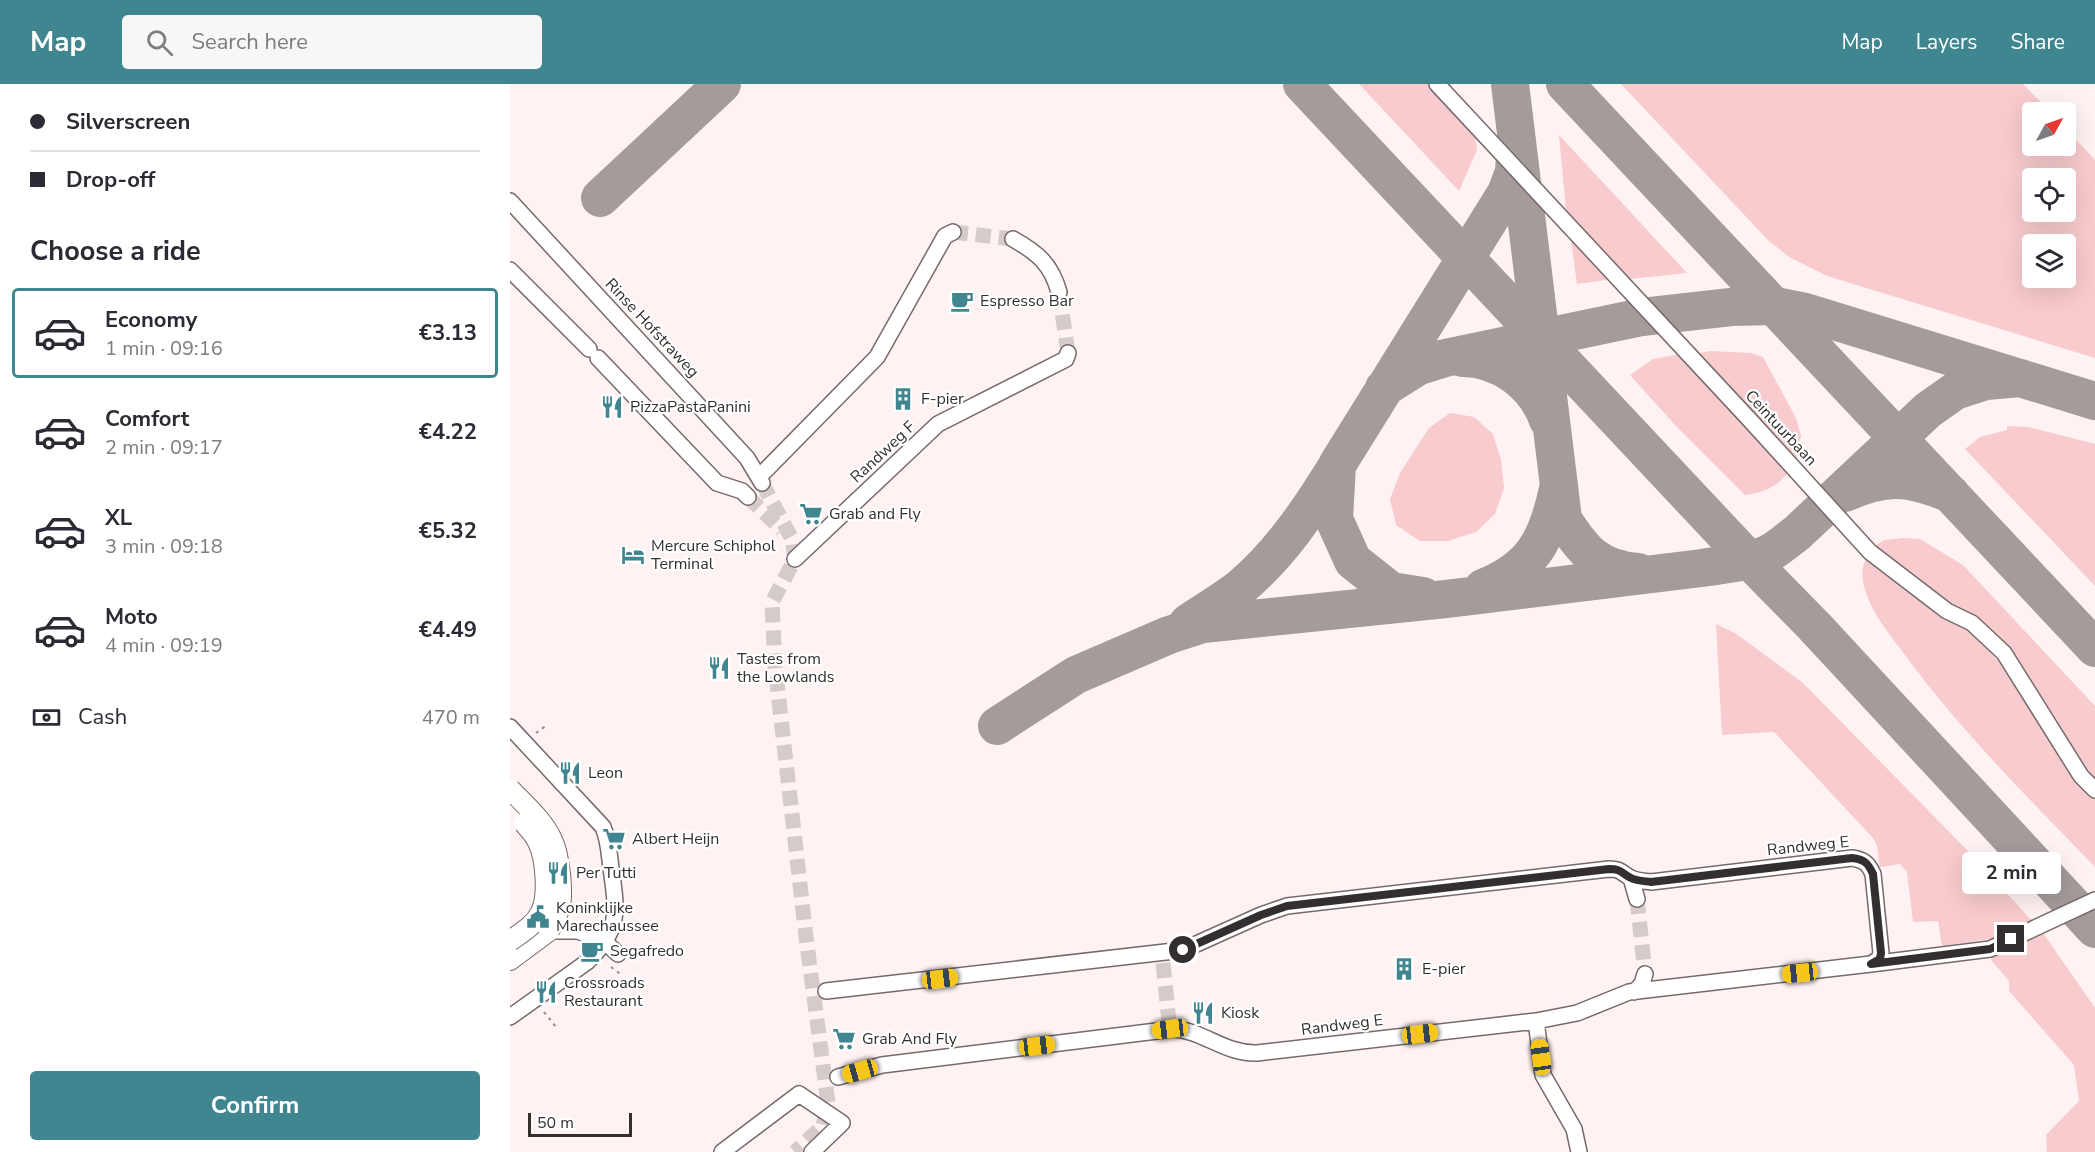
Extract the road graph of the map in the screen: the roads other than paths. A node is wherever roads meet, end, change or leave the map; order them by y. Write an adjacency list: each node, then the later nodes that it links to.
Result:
1 (1437, 84): 12 (street, Ceintuurbaan)
2 (510, 201): 3 (street, Rinse Hofstraweg)
3 (953, 232)
4 (1013, 239): 6 (street)
5 (510, 270): 8 (street)
6 (1059, 292)
7 (1068, 353): 9 (street, Randweg F)
8 (748, 497)
9 (795, 559)
10 (510, 727): 21 (street)
11 (510, 789): 17 (main road, bridge)
12 (2095, 790)
13 (510, 808): 20 (main road, bridge)
14 (1631, 878): 15 (street); 24 (street, Randweg E); 26 (street, Randweg E)
15 (1637, 899)
16 (2095, 900): 24 (street)
17 (560, 908): 18 (main road, bridge); 19 (street)
18 (549, 931): 19 (street); 23 (main road)
19 (578, 931): 21 (street)
20 (510, 941)
21 (604, 942): 22 (street); 28 (street)
22 (618, 954)
23 (510, 960)
24 (1871, 964): 27 (street, Randweg E)
25 (1645, 974): 27 (street)
26 (826, 991)
27 (1634, 992): 29 (street, Randweg E)
28 (510, 1017)
29 (1536, 1021): 30 (street, Randweg E); 33 (street)
30 (838, 1077)
31 (722, 1152): 32 (street)
32 (812, 1152)
33 (1579, 1152)

